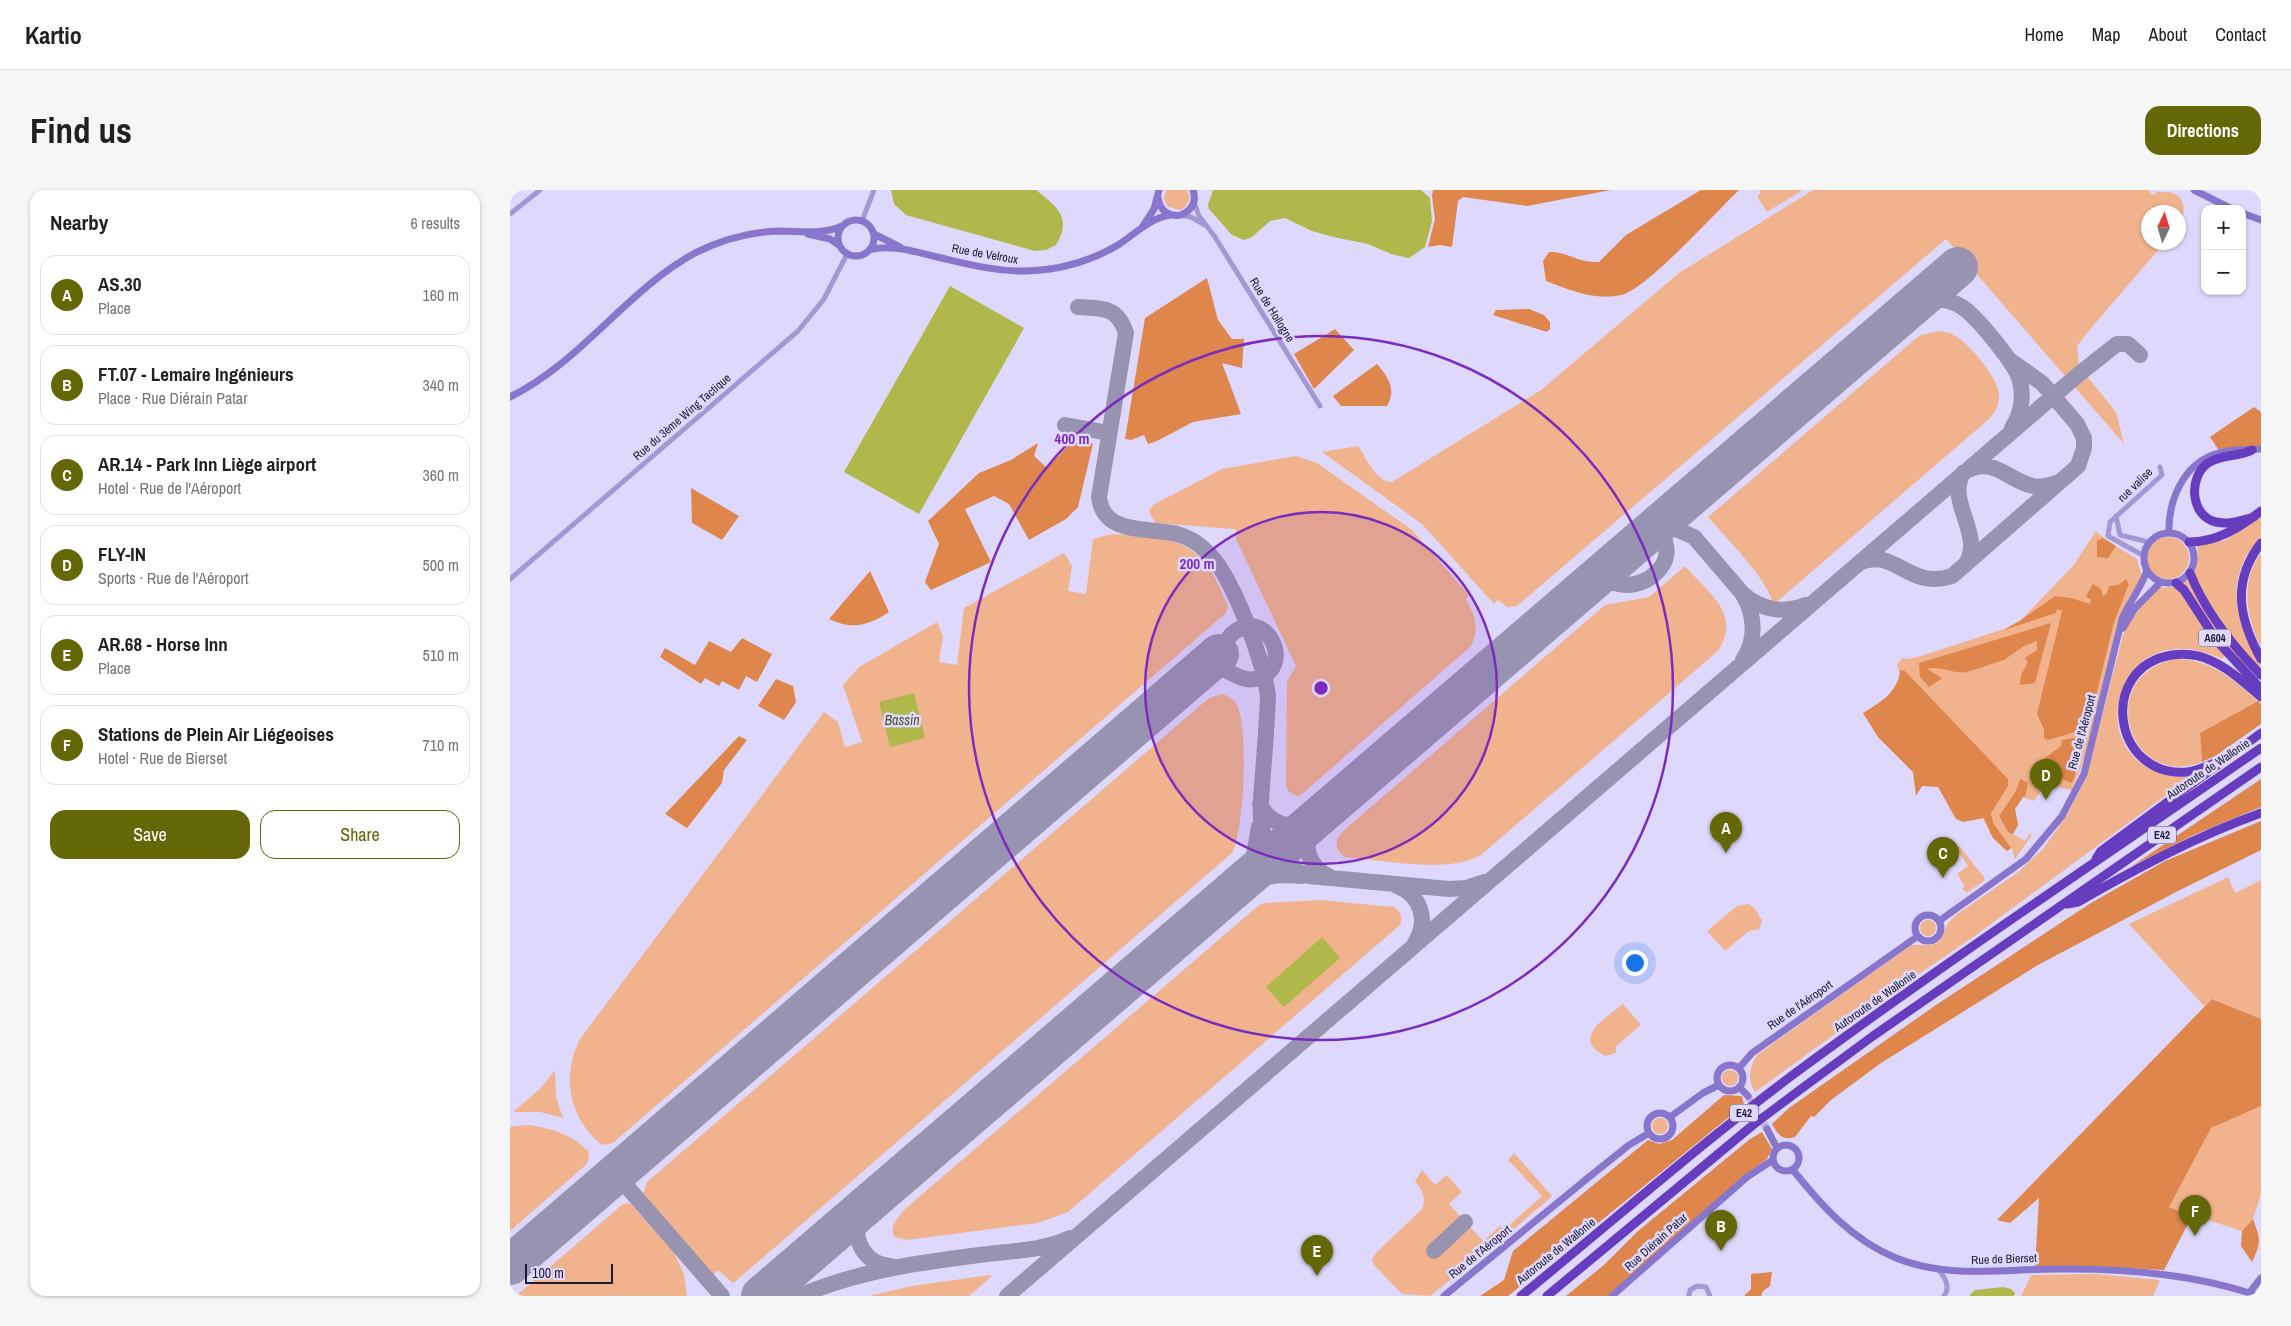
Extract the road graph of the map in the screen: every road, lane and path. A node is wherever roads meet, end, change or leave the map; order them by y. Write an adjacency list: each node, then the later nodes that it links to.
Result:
1 (540, 190): 8 (street)
2 (874, 190): 13 (street)
3 (1159, 190): 6 (main road, Rue de Velroux)
4 (2194, 190): 7 (main road)
5 (1195, 195): 11 (main road); 14 (street, Rue de Hollogne)
6 (1158, 198): 10 (main road); 16 (main road, Rue de Velroux)
7 (2224, 205)
8 (510, 214)
9 (2246, 214): 12 (main road)
10 (1170, 215): 11 (main road); 16 (main road, Rue de Velroux)
11 (1181, 215): 14 (street, Rue de Hollogne)
12 (2261, 220)
13 (862, 221): 15 (main road); 18 (main road)
14 (1205, 225): 24 (street, Rue de Hollogne)
15 (842, 226): 17 (main road); 19 (main road)
16 (1143, 226): 20 (main road, Rue de Velroux)
17 (804, 232): 19 (main road); 23 (main road)
18 (874, 234): 20 (main road, Rue de Velroux); 21 (main road)
19 (839, 245): 22 (main road)
20 (903, 249): 21 (main road, Rue de Velroux)
21 (870, 250): 22 (main road)
22 (847, 254): 36 (street, Rue du 3ème Wing Tactique)
23 (510, 397)
24 (1320, 406)
25 (2257, 449): 27 (highway); 29 (main road)
26 (2160, 467): 28 (street, rue valise)
27 (2258, 514): 31 (highway)
28 (2116, 516): 30 (street); 33 (street)
29 (2169, 533): 30 (main road); 31 (main road)
30 (2149, 542): 33 (main road)
31 (2189, 542): 35 (main road)
32 (2261, 543): 40 (highway)
33 (2144, 556): 34 (main road)
34 (2146, 570): 37 (main road); 39 (main road, Rue de l'Aéroport)
35 (2190, 573): 38 (main road); 41 (highway, A604)
36 (510, 579)
37 (2161, 582): 38 (main road); 39 (main road, Rue de l'Aéroport)
38 (2176, 583): 42 (highway, A604)
39 (2118, 637): 51 (main road, Rue de l'Aéroport)
40 (2261, 659)
41 (2261, 675)
42 (2261, 689)
43 (2261, 697): 46 (highway)
44 (2261, 732): 46 (highway)
45 (2261, 748): 49 (highway, Autoroute de Wallonie / E42)
46 (2219, 762): 49 (highway)
47 (2261, 767): 50 (highway, E42)
48 (2261, 813): 50 (highway)
49 (2095, 862): 69 (highway, Autoroute de Wallonie / E42)
50 (2064, 904): 70 (highway, E42)
51 (1939, 921): 52 (main road, Rue de l'Aéroport); 52 (main road)
52 (1918, 936): 53 (main road, Rue de l'Aéroport)
53 (1738, 1068): 54 (main road, Rue de l'Aéroport); 55 (main road)
54 (1719, 1084): 55 (main road); 57 (main road)
55 (1739, 1087): 56 (main road)
56 (1748, 1096)
57 (1670, 1117): 59 (main road); 59 (main road)
58 (1767, 1129): 60 (main road)
59 (1649, 1133): 68 (main road, Rue de l'Aéroport)
60 (1777, 1148): 61 (main road); 64 (main road)
61 (1773, 1160): 62 (main road, Rue Diérain Patar); 63 (main road)
62 (1762, 1168): 63 (main road); 71 (main road, Rue Diérain Patar)
63 (1778, 1168): 64 (main road)
64 (1793, 1170): 65 (main road, Rue de Bierset)
65 (1939, 1270): 67 (main road, Rue de Bierset); 74 (street)
66 (2261, 1278): 67 (main road)
67 (2250, 1292): 75 (main road, Rue de Bierset)
68 (1444, 1296)
69 (1521, 1296)
70 (1547, 1296)
71 (1612, 1296)
72 (1689, 1296): 73 (street)
73 (1710, 1296)
74 (1944, 1296)
75 (2259, 1296)

